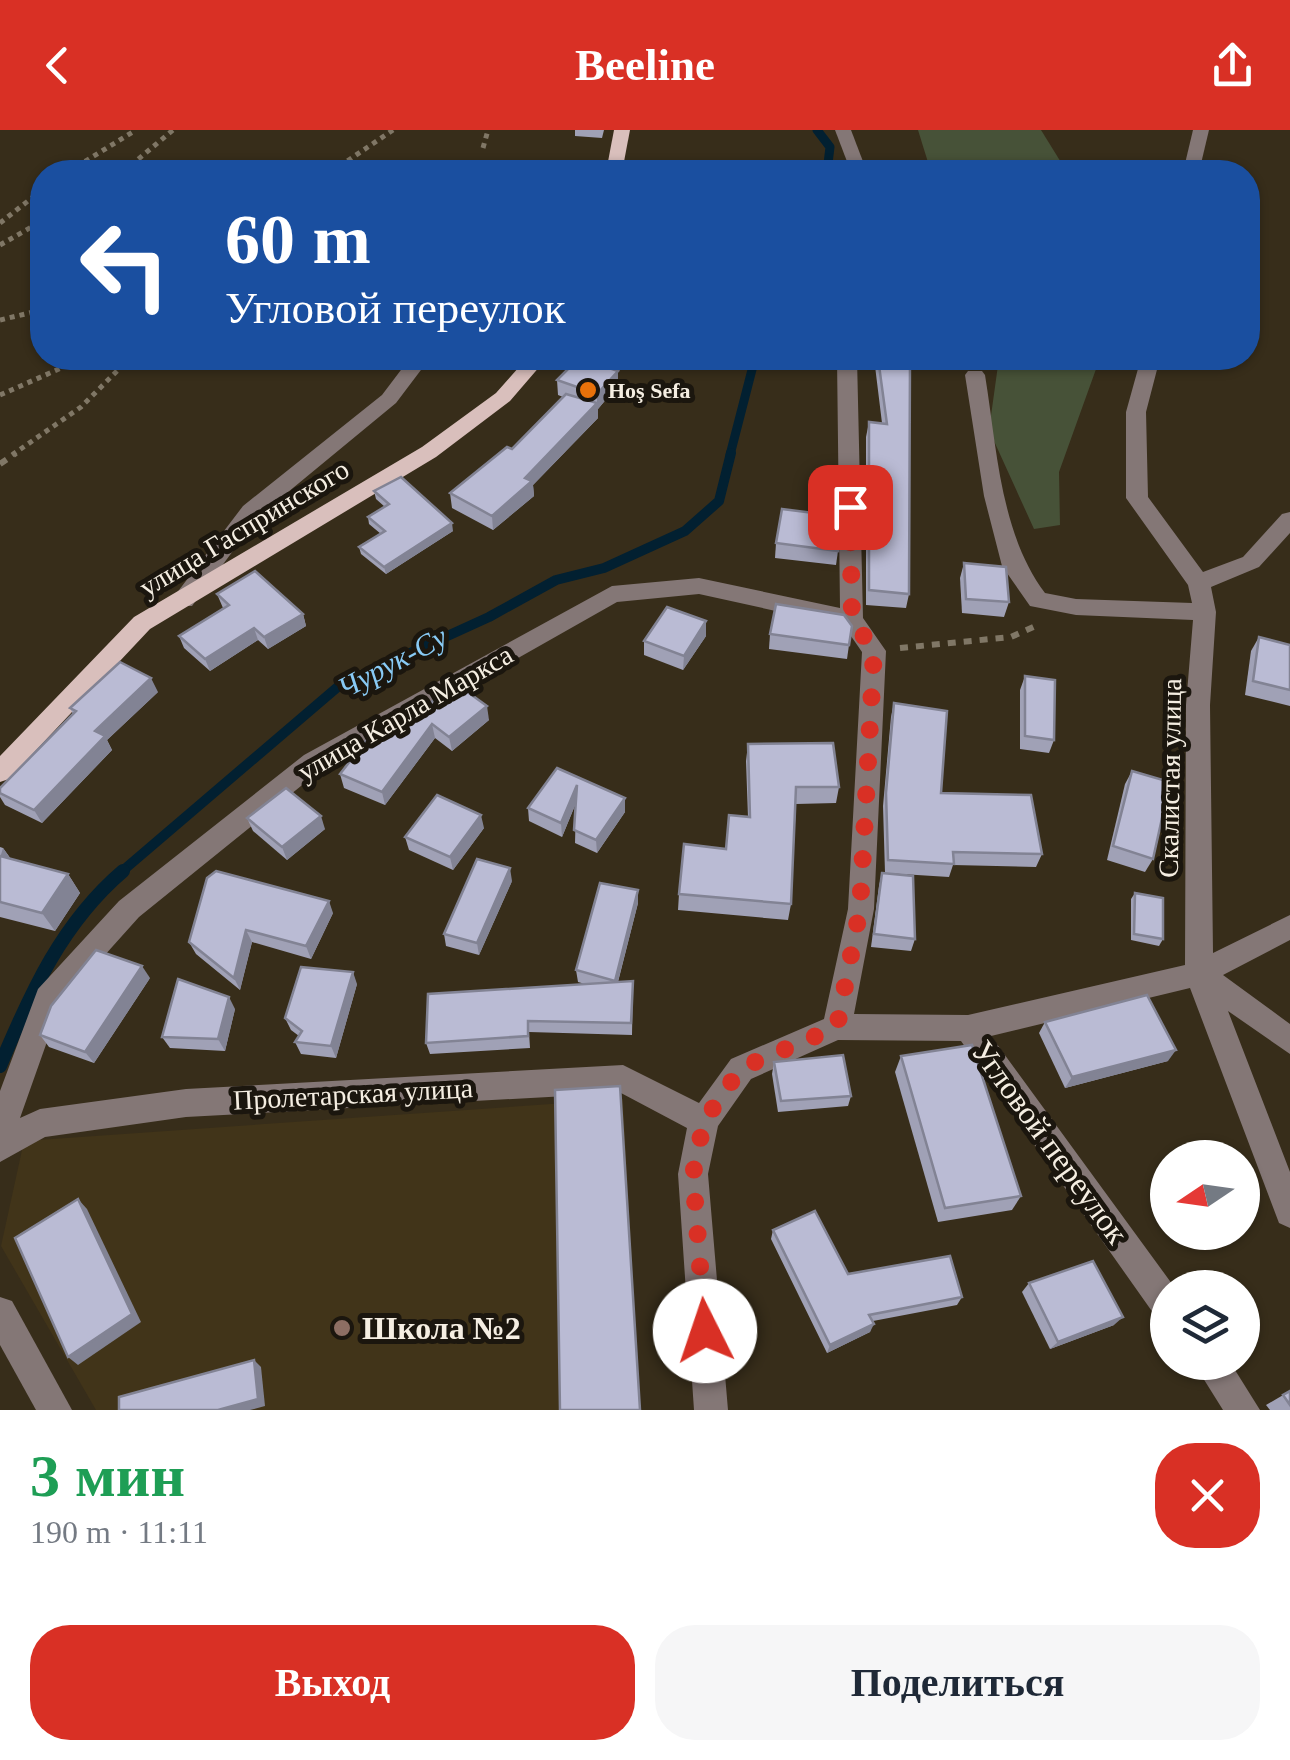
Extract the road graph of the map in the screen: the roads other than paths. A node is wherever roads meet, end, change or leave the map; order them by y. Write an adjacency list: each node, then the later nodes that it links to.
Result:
1 (622, 130): 4 (main road)
2 (843, 130): 5 (street)
3 (1201, 130): 6 (street)
4 (616, 160)
5 (854, 160)
6 (1195, 160)
7 (411, 370): 14 (street)
8 (527, 370): 14 (main road, улица Гаспринского)
9 (847, 370): 16 (street)
10 (1147, 370): 13 (street, Скалистая улица)
11 (975, 375): 15 (street)
12 (1290, 519): 13 (street)
13 (1198, 583): 15 (street, Скалистая улица)
14 (184, 600): 17 (main road, улица Гаспринского)
15 (1205, 612): 19 (street, Скалистая улица)
16 (852, 619): 20 (street); 24 (street, улица Карла Маркса)
17 (0, 772)
18 (1290, 927): 19 (street)
19 (1198, 974): 21 (street); 22 (street); 26 (street)
20 (837, 1027): 21 (street); 23 (street)
21 (968, 1028): 27 (street, Угловой переулок)
22 (1290, 1041)
23 (704, 1121): 25 (street, Пролетарская улица); 31 (street)
24 (0, 1133)
25 (0, 1147)
26 (1290, 1212)
27 (1150, 1280)
28 (0, 1313): 30 (street)
29 (1222, 1380): 32 (street)
30 (55, 1410)
31 (711, 1410)
32 (1243, 1410)

